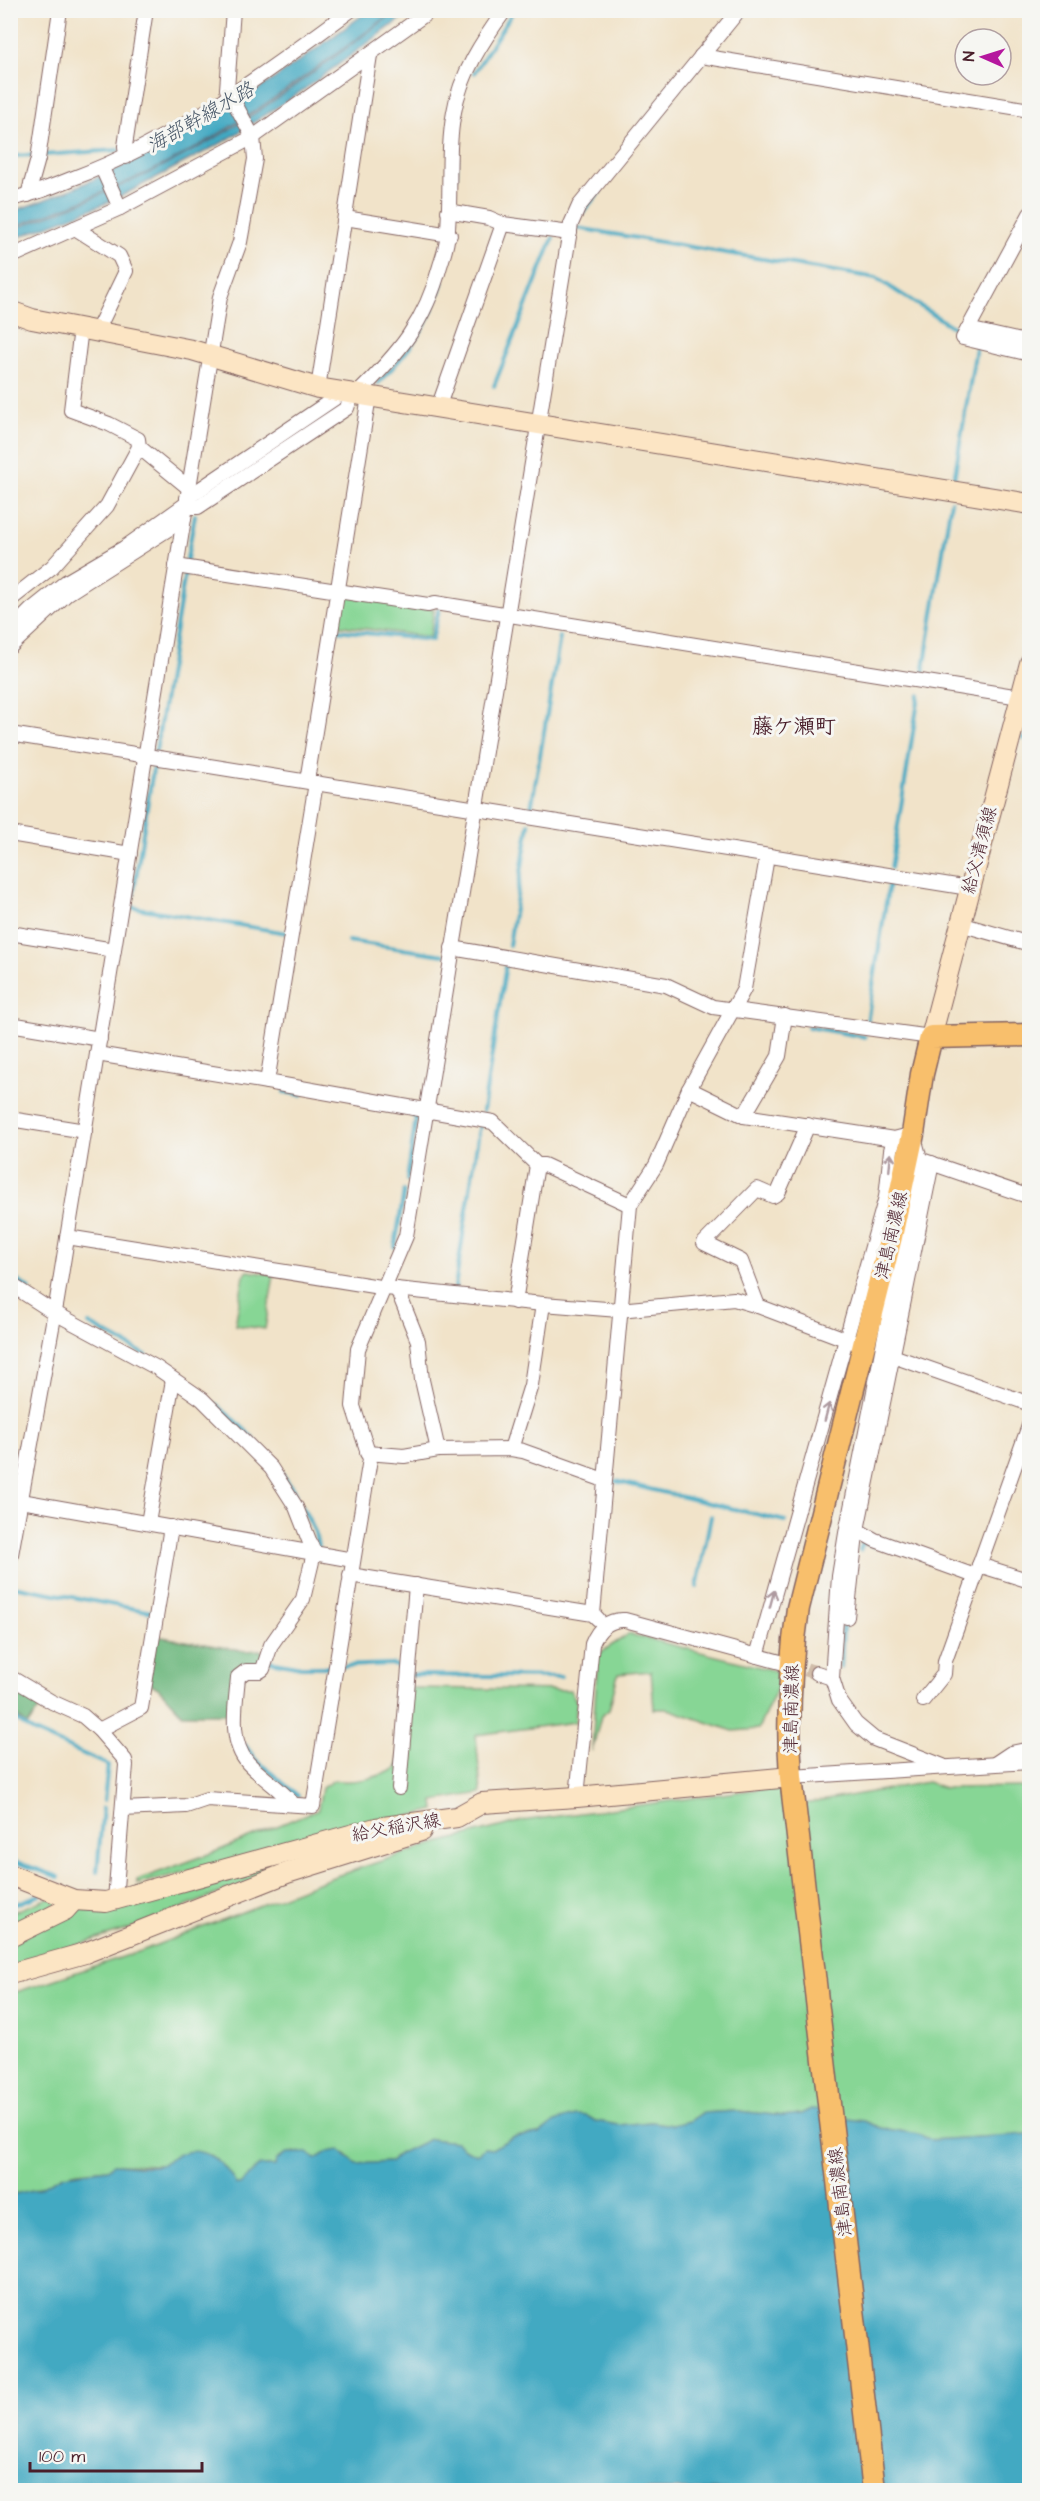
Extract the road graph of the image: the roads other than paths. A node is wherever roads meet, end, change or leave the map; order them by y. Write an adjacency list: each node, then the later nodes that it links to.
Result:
1 (60, 10): 15 (street)
2 (146, 10): 13 (street)
3 (233, 10): 10 (street)
4 (351, 10): 10 (street)
5 (431, 10): 8 (street)
6 (505, 10): 18 (street)
7 (738, 10): 9 (street)
8 (370, 55): 12 (street); 20 (street)
9 (701, 56): 11 (street); 23 (street)
10 (232, 101): 12 (street); 13 (street)
11 (1029, 110)
12 (252, 135): 17 (street); 31 (street)
13 (126, 158): 14 (street)
14 (103, 170): 15 (street); 17 (street)
15 (28, 195): 16 (street)
16 (10, 199)
17 (119, 207): 22 (street)
18 (448, 211): 21 (street); 24 (street)
19 (1029, 214): 27 (street)
20 (345, 218): 24 (street); 32 (street)
21 (503, 224): 23 (street); 34 (street)
22 (75, 228): 25 (street); 28 (street)
23 (570, 233): 35 (street)
24 (449, 234): 33 (street)
25 (10, 257)
26 (10, 311): 28 (street)
27 (968, 329): 29 (street); 30 (street)
28 (89, 330): 31 (street); 36 (street)
29 (1029, 343)
30 (1029, 354)
31 (210, 356): 32 (street); 37 (street)
32 (318, 388): 33 (street)
33 (356, 394): 34 (street); 37 (street); 40 (street)
34 (438, 408): 35 (street)
35 (539, 424): 38 (street); 43 (street)
36 (139, 447): 37 (street); 41 (street)
37 (186, 503): 39 (street); 42 (street); 45 (street)
38 (1029, 504)
39 (176, 566): 40 (street); 49 (street)
40 (338, 590): 43 (street); 50 (street)
41 (10, 601): 42 (street)
42 (31, 610): 44 (street)
43 (507, 614): 47 (street); 51 (street)
44 (10, 632)
45 (10, 647)
46 (1029, 663): 47 (street, 給父清須線)
47 (1020, 697): 55 (street, 給父清須線)
48 (10, 734): 49 (street)
49 (146, 755): 50 (street); 53 (street)
50 (311, 782): 51 (street); 68 (street)
51 (475, 809): 54 (street); 59 (street)
52 (10, 834): 53 (street)
53 (130, 854): 60 (street)
54 (767, 856): 55 (street); 61 (street)
55 (969, 888): 56 (street, 給父清須線)
56 (960, 924): 58 (street); 65 (street, 給父清須線)
57 (10, 933): 60 (street)
58 (1029, 944)
59 (452, 948): 61 (street); 70 (street)
60 (114, 950): 66 (street)
61 (733, 1010): 62 (street); 69 (street)
62 (784, 1016): 65 (street); 71 (street)
63 (10, 1024): 66 (street)
64 (1029, 1035): 65 (main road)
65 (931, 1037): 75 (main road, 津島南濃線)
66 (100, 1039): 67 (street)
67 (97, 1054): 68 (street); 74 (street)
68 (267, 1082): 70 (street)
69 (689, 1089): 71 (street); 79 (street)
70 (426, 1109): 77 (street); 82 (street)
71 (744, 1116): 73 (street)
72 (10, 1119): 74 (street)
73 (808, 1125): 75 (street); 85 (street)
74 (85, 1131): 80 (street)
75 (903, 1136): 76 (street); 88 (street, one-way to 75); 122 (main road, 津島南濃線)
76 (926, 1161): 78 (street); 89 (street)
77 (537, 1165): 79 (street); 83 (street)
78 (1029, 1197)
79 (630, 1204): 86 (street)
80 (67, 1237): 82 (street); 87 (street)
81 (10, 1284): 87 (street)
82 (391, 1289): 83 (street); 94 (street); 95 (street)
83 (515, 1302): 84 (street)
84 (543, 1304): 86 (street); 93 (street)
85 (758, 1306): 86 (street); 88 (street)
86 (619, 1310): 96 (street)
87 (55, 1313): 90 (street); 97 (street)
88 (850, 1341): 111 (street, one-way to 88)
89 (883, 1352): 91 (street); 100 (street)
90 (173, 1380): 98 (street); 101 (street)
91 (1029, 1404)
92 (1029, 1423): 104 (street)
93 (511, 1449): 94 (street); 96 (street)
94 (438, 1450): 95 (street)
95 (367, 1453): 103 (street)
96 (604, 1480): 108 (street)
97 (16, 1500): 98 (street); 102 (street)
98 (148, 1523): 99 (street)
99 (171, 1527): 101 (street); 117 (street)
100 (853, 1533): 104 (street); 109 (street); 115 (street)
101 (314, 1553): 103 (street); 125 (street)
102 (10, 1560)
103 (353, 1560): 105 (street)
104 (977, 1571): 106 (street); 116 (street)
105 (350, 1575): 107 (street); 125 (street)
106 (1029, 1581)
107 (416, 1585): 108 (street); 123 (street)
108 (593, 1614): 110 (street)
109 (847, 1617)
110 (604, 1626): 111 (street); 124 (street)
111 (757, 1656): 112 (street)
112 (784, 1663)
113 (817, 1674): 115 (street)
114 (10, 1677): 117 (street)
115 (832, 1678): 121 (street)
116 (923, 1700)
117 (99, 1730): 126 (street)
118 (1029, 1749): 120 (street)
119 (1029, 1762): 120 (street)
120 (994, 1764): 121 (street)
121 (943, 1766): 122 (street)
122 (792, 1787): 124 (street, 給父稲沢線); 133 (main road, 津島南濃線)
123 (399, 1788)
124 (577, 1797): 127 (street, 給父稲沢線)
125 (292, 1804): 126 (street)
126 (123, 1809): 130 (street)
127 (457, 1817): 130 (street, 給父稲沢線); 132 (street)
128 (10, 1875): 129 (street, 給父稲沢線)
129 (74, 1900): 130 (street, 給父稲沢線); 131 (street)
130 (116, 1900)
131 (10, 1937)
132 (10, 1974)
133 (874, 2490)

